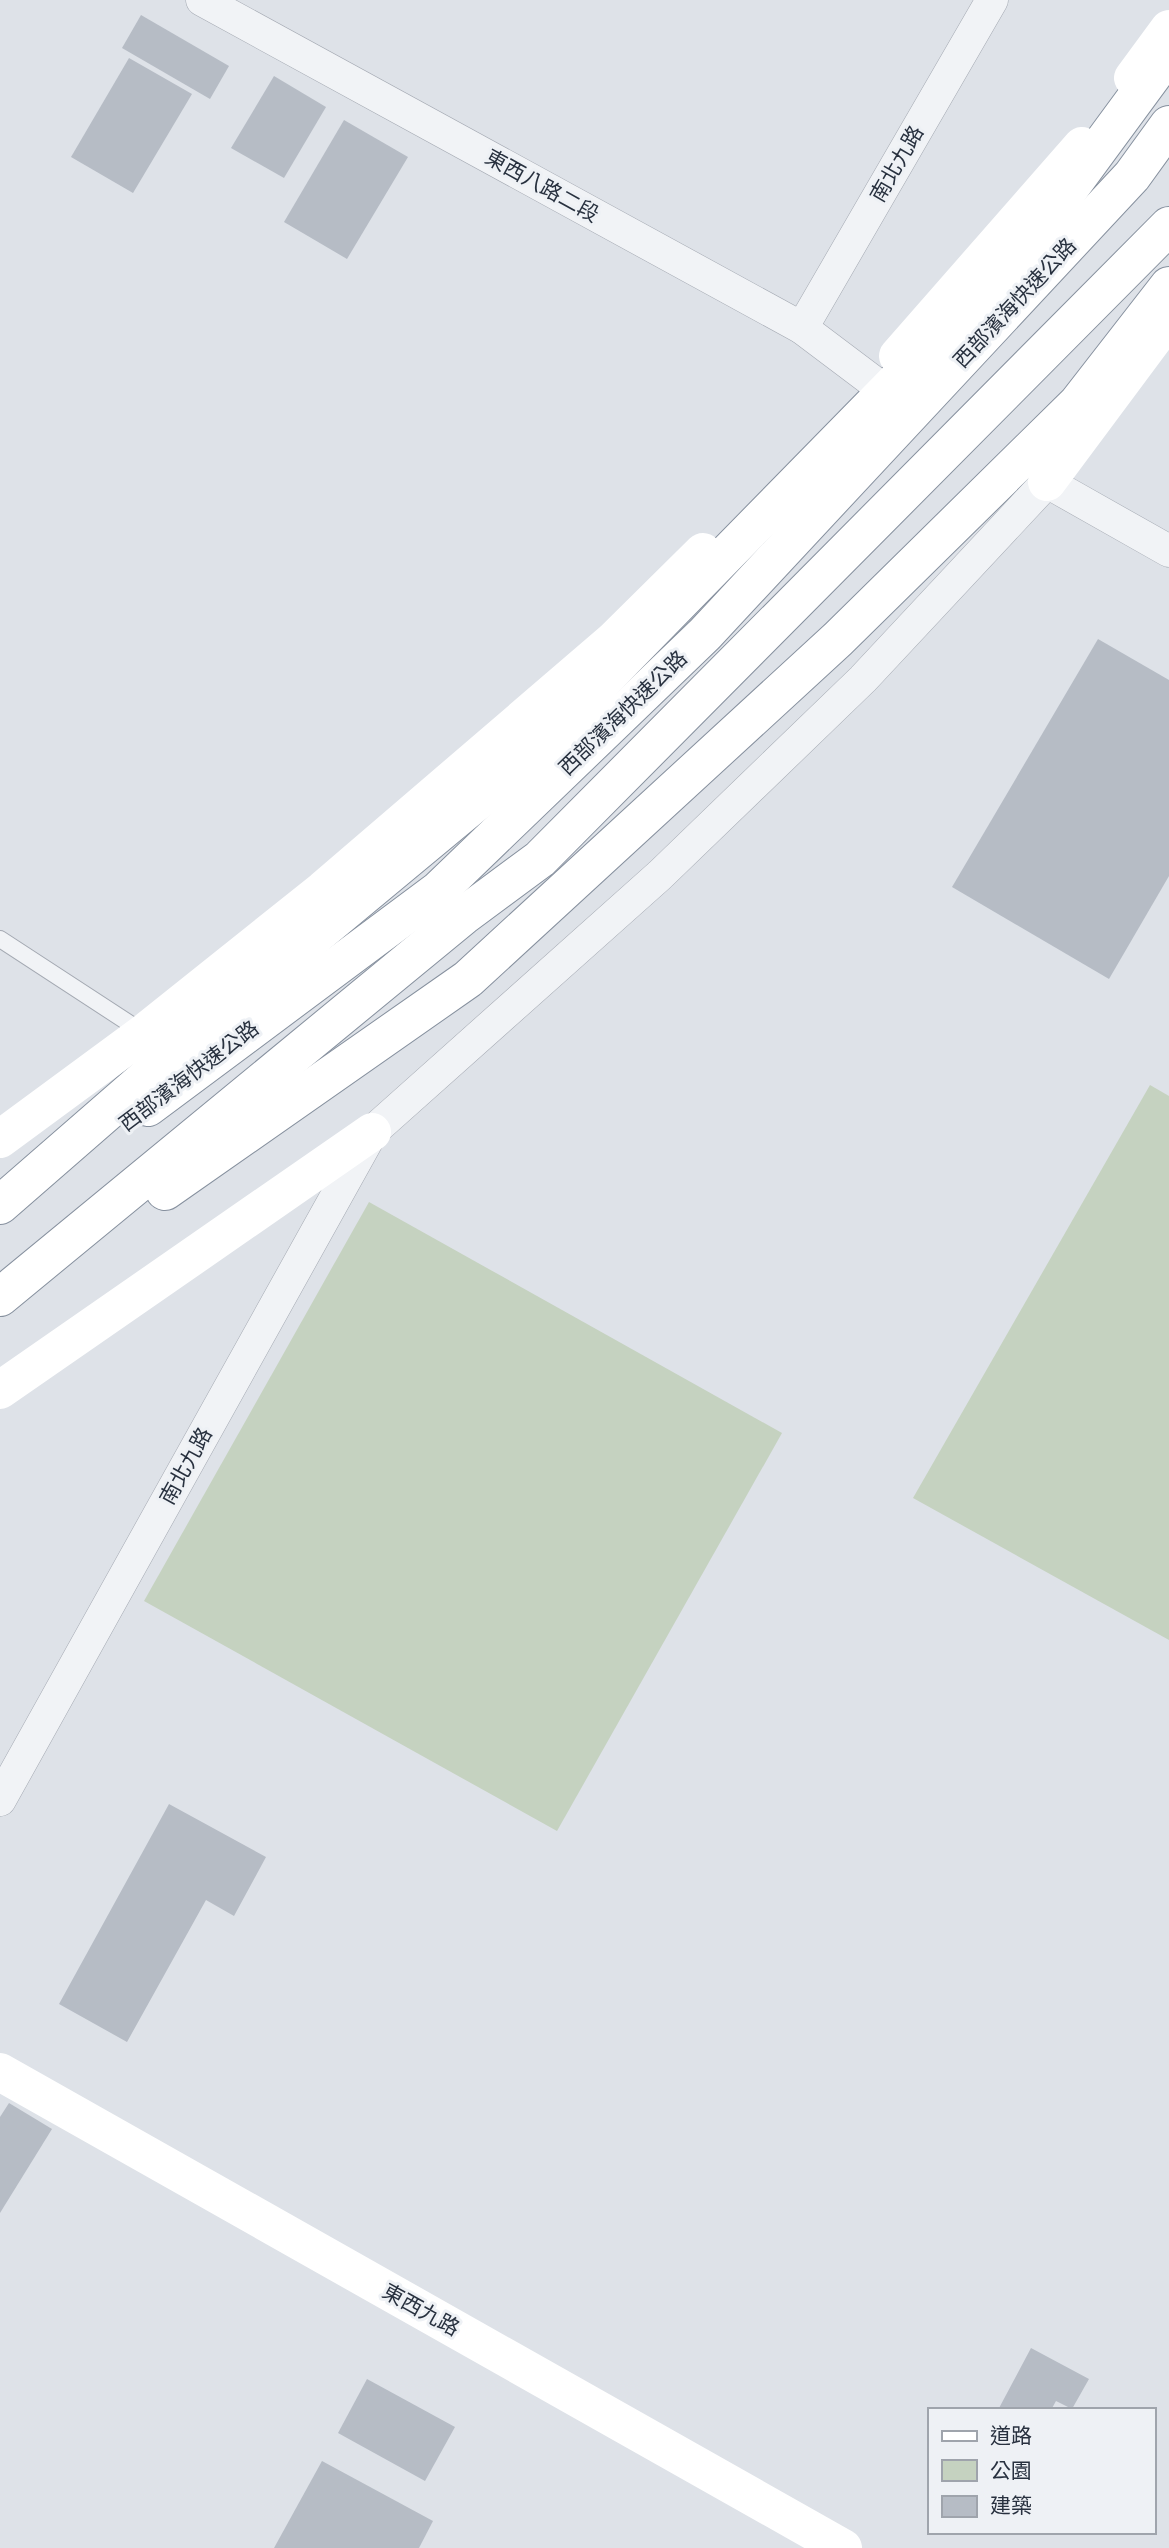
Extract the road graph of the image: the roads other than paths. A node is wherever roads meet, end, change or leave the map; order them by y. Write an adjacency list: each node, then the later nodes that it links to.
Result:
1 (202, 0): 9 (street, 東西八路二段)
2 (992, 0): 9 (street, 南北九路)
3 (1169, 29): 10 (main road)
4 (1169, 53): 17 (main road)
5 (1169, 125): 18 (main road, 西部濱海快速公路)
6 (1169, 226): 19 (main road, 西部濱海快速公路)
7 (1169, 286): 20 (main road)
8 (1169, 318): 11 (main road)
9 (803, 328): 10 (street, 東西八路二段)
10 (875, 383): 14 (main road)
11 (1047, 482): 12 (street); 15 (street, 南北九路)
12 (1169, 551)
13 (0, 939): 14 (lane)
14 (144, 1033): 16 (main road)
15 (372, 1132): 21 (main road); 22 (street, 南北九路)
16 (0, 1139)
17 (0, 1205)
18 (0, 1217)
19 (0, 1297)
20 (0, 1307)
21 (0, 1390)
22 (0, 1800)
23 (0, 2072): 24 (main road, 東西九路)
24 (843, 2548)

